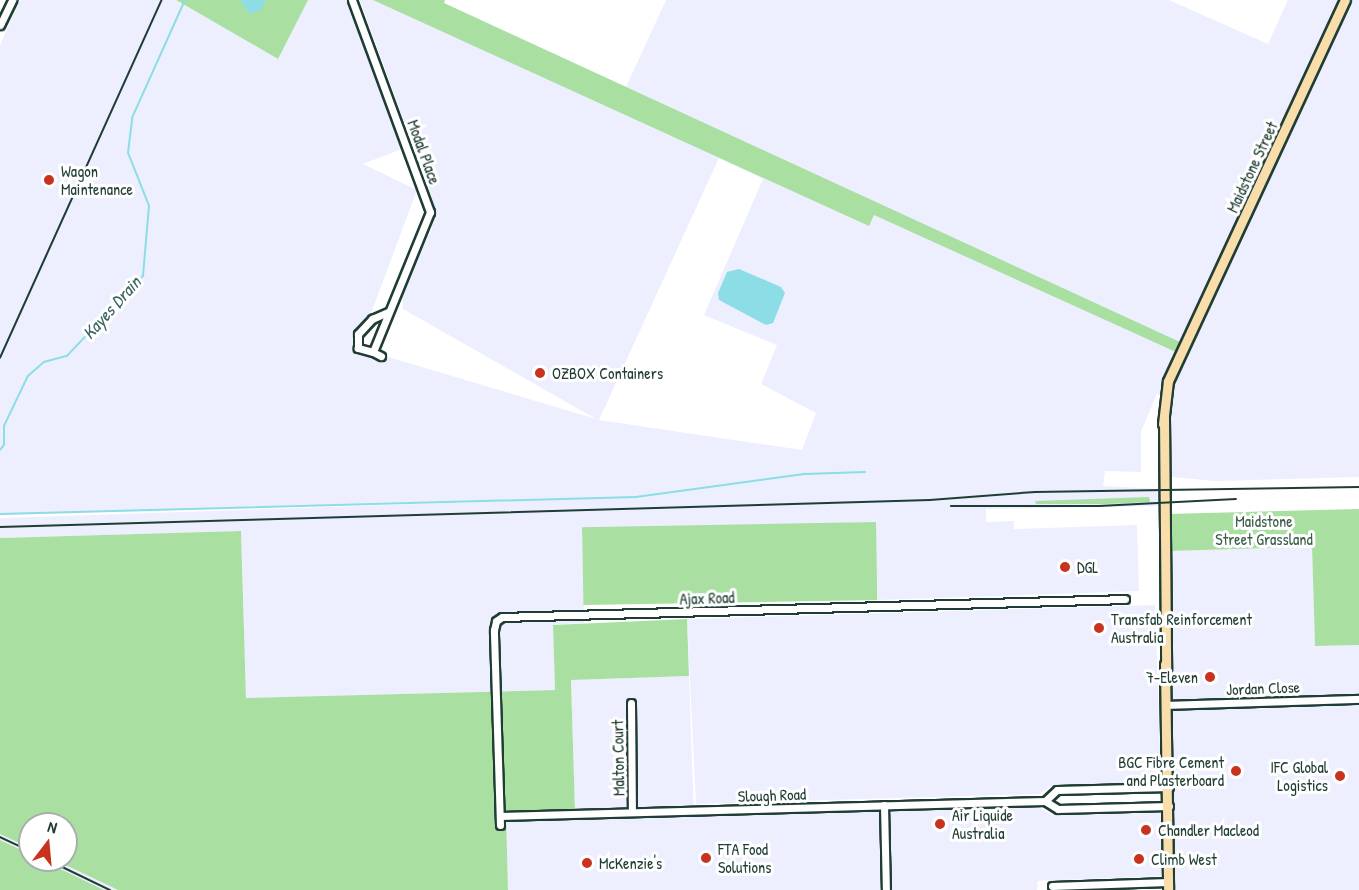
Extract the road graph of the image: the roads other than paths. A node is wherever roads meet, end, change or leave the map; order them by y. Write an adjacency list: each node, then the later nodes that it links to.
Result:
1 (352, 0): 5 (street, Modal Place)
2 (1345, 0): 11 (main road, Maidstone Street)
3 (10, 2): 4 (street)
4 (0, 25)
5 (388, 312): 6 (street, Modal Place); 6 (street)
6 (373, 352): 7 (street)
7 (381, 356)
8 (1125, 599): 17 (street, Ajax Road)
9 (1359, 699): 11 (street, Jordan Close)
10 (631, 703): 16 (street, Malton Court)
11 (1167, 705): 12 (main road, Maidstone Street)
12 (1169, 787): 13 (street, Slough Road); 15 (main road, Maidstone Street)
13 (1045, 801): 14 (street, Slough Road); 15 (street, Slough Road)
14 (884, 805): 16 (street, Slough Road); 22 (street)
15 (1169, 806): 20 (main road, Maidstone Street)
16 (632, 812): 17 (street, Slough Road)
17 (500, 816): 18 (street, Ajax Road)
18 (500, 825)
19 (1052, 886): 21 (street)
20 (1168, 886): 21 (street)
21 (1088, 888)
22 (886, 890)

